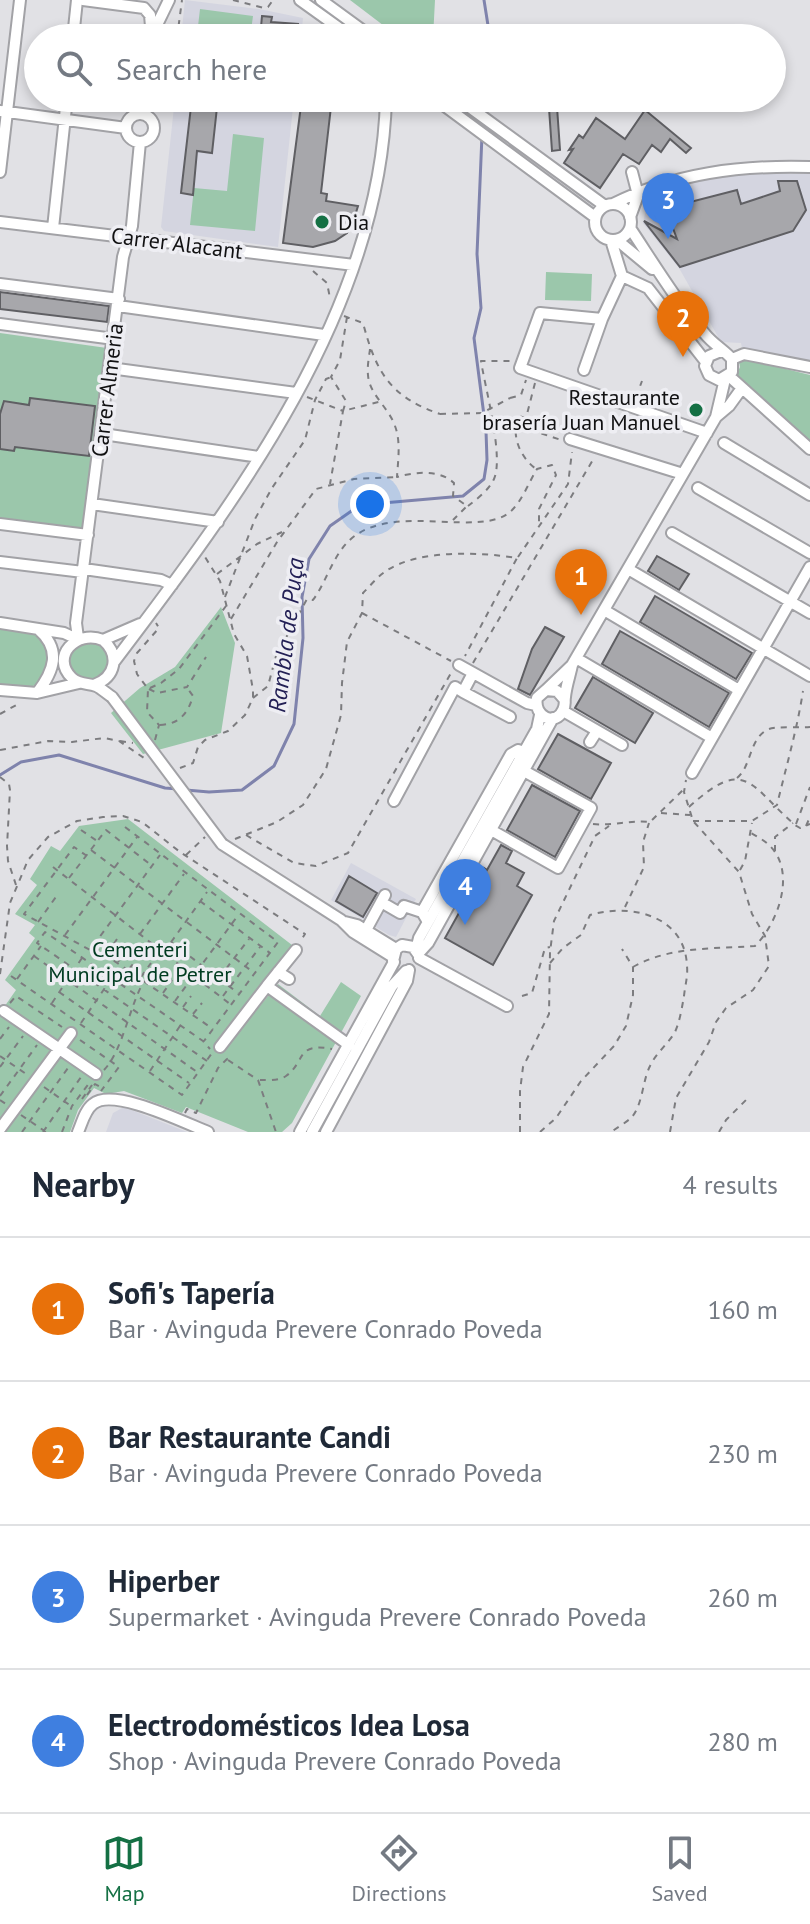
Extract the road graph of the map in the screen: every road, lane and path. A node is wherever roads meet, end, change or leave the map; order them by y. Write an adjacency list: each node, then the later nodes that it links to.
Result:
1 (20, 0): 15 (street)
2 (80, 0): 9 (street); 10 (street)
3 (169, 0): 11 (street)
4 (182, 0): 12 (path)
5 (233, 0): 6 (path)
6 (273, 0)
7 (300, 0): 13 (street)
8 (321, 0): 14 (street)
9 (76, 24)
10 (151, 24)
11 (158, 24)
12 (179, 24)
13 (333, 24)
14 (354, 24)
15 (4, 112): 21 (street); 25 (street)
16 (65, 112): 21 (street)
17 (385, 112): 35 (street)
18 (453, 112): 29 (street)
19 (477, 112): 28 (street)
20 (142, 114): 22 (street); 23 (street)
21 (64, 119): 22 (street); 32 (street)
22 (126, 128): 23 (street)
23 (140, 142): 33 (street, Carrer Almeria)
24 (810, 167): 27 (street)
25 (0, 172)
26 (632, 172): 27 (street)
27 (638, 195): 28 (street); 31 (street)
28 (609, 205): 29 (street); 31 (street)
29 (595, 217): 34 (street)
30 (0, 222): 32 (street, Carrer Alacant)
31 (630, 222): 34 (street); 37 (street)
32 (53, 228): 33 (street, Carrer Alacant)
33 (130, 237): 35 (street, Carrer Alacant); 41 (street, Carrer Almeria)
34 (614, 240): 37 (street); 38 (street)
35 (354, 265): 42 (street)
36 (309, 269): 40 (path)
37 (656, 271): 46 (street)
38 (622, 276): 44 (street); 51 (street)
39 (0, 284): 41 (street)
40 (330, 301)
41 (118, 303): 47 (street); 48 (street, Carrer Almeria)
42 (335, 313): 43 (path); 47 (street)
43 (347, 317): 49 (path); 58 (path)
44 (602, 319): 53 (street); 56 (street)
45 (0, 324): 48 (street)
46 (702, 332): 50 (street); 51 (street)
47 (324, 335): 62 (street)
48 (114, 339): 55 (street, Carrer Almeria)
49 (370, 349): 57 (path, bridge); 64 (path)
50 (721, 351): 51 (street); 52 (street)
51 (708, 359): 59 (street)
52 (732, 359): 54 (street); 59 (street)
53 (522, 363): 57 (street); 83 (path)
54 (810, 367)
55 (110, 368): 62 (street); 70 (street, Carrer Almeria)
56 (584, 370)
57 (534, 372): 65 (street); 68 (path)
58 (331, 377): 63 (path); 66 (path)
59 (723, 378): 61 (street); 67 (street)
60 (642, 381): 65 (path)
61 (742, 388): 67 (street); 74 (street)
62 (296, 393): 63 (path); 75 (street)
63 (315, 400): 66 (path); 92 (path)
64 (383, 401): 66 (path); 78 (path)
65 (633, 406): 69 (street)
66 (343, 411): 79 (path)
67 (717, 412): 69 (street)
68 (526, 418): 71 (path); 76 (path)
69 (707, 433): 77 (street)
70 (103, 434): 75 (street); 82 (street, Carrer Almeria)
71 (570, 439): 73 (street); 87 (path)
72 (724, 443): 81 (street)
73 (599, 448): 77 (street); 119 (path)
74 (810, 449)
75 (259, 457): 85 (street)
76 (537, 469): 84 (path); 87 (path)
77 (683, 474): 97 (street)
78 (397, 477): 79 (path); 83 (path)
79 (330, 485): 88 (path)
80 (698, 488): 91 (street)
81 (810, 495)
82 (92, 504): 85 (street); 90 (street, Carrer Almeria)
83 (467, 506): 84 (path)
84 (452, 521): 133 (path)
85 (218, 522): 100 (street)
86 (0, 524): 90 (street)
87 (539, 527): 94 (path)
88 (285, 531): 92 (path); 107 (path)
89 (672, 533): 102 (street)
90 (88, 535): 98 (street, Carrer Almeria)
91 (810, 553)
92 (242, 554): 99 (path); 101 (path)
93 (205, 557): 99 (path)
94 (517, 558): 105 (path); 119 (path)
95 (0, 562): 98 (street)
96 (810, 567): 102 (street)
97 (628, 569): 104 (street); 115 (street)
98 (83, 571): 100 (street); 110 (street, Carrer Almeria)
99 (216, 575): 101 (path)
100 (172, 585): 108 (street)
101 (225, 598): 103 (path)
102 (790, 602): 106 (street); 115 (street)
103 (226, 605): 107 (path); 125 (path)
104 (604, 610): 117 (street); 128 (street)
105 (362, 613): 119 (path); 174 (path)
106 (810, 613)
107 (230, 620): 133 (path)
108 (150, 622): 114 (street); 118 (street); 125 (path)
109 (0, 623): 111 (street)
110 (76, 623): 112 (street); 113 (street, Carrer Almeria)
111 (37, 628): 112 (street); 131 (street)
112 (64, 633): 113 (street)
113 (78, 639): 114 (street); 122 (street)
114 (103, 640): 118 (street)
115 (763, 649): 120 (street); 128 (street)
116 (206, 657): 124 (path)
117 (574, 661): 127 (street); 134 (street); 141 (street)
118 (114, 662): 121 (street)
119 (467, 670): 130 (street); 135 (street); 174 (path)
120 (810, 676)
121 (108, 677): 123 (street); 132 (street)
122 (79, 683): 123 (street); 131 (street)
123 (94, 685): 132 (street)
124 (187, 687): 125 (path); 137 (path)
125 (148, 689): 137 (path)
126 (0, 690): 131 (street)
127 (546, 690): 134 (street); 135 (street)
128 (739, 690): 141 (street)
129 (803, 691): 139 (path)
130 (463, 692): 136 (street); 156 (street)
131 (37, 693)
132 (112, 697): 171 (street, bridge)
133 (253, 698): 149 (path)
134 (564, 699): 135 (street)
135 (548, 714): 140 (street); 150 (street); 201 (street)
136 (510, 717)
137 (159, 725): 143 (path)
138 (810, 727): 139 (path)
139 (797, 728): 153 (path); 157 (path)
140 (597, 731): 144 (street); 146 (street)
141 (712, 738): 151 (street)
142 (119, 741): 145 (path); 147 (path); 148 (path)
143 (145, 741)
144 (590, 742)
145 (134, 743)
146 (622, 745)
147 (0, 750)
148 (148, 761)
149 (180, 768)
150 (524, 771): 172 (street); 172 (street)
151 (692, 773): 155 (path)
152 (0, 777): 192 (path)
153 (737, 778): 157 (path); 158 (path)
154 (810, 787): 166 (path)
155 (685, 788): 158 (path); 159 (path)
156 (394, 801)
157 (777, 805): 163 (path); 166 (path)
158 (688, 808): 160 (path)
159 (661, 813): 160 (path); 164 (path)
160 (691, 815): 162 (path)
161 (810, 817): 168 (path)
162 (693, 821): 163 (path); 189 (path)
163 (752, 821): 173 (path)
164 (650, 822): 167 (path); 198 (path)
165 (593, 824): 167 (path)
166 (794, 824): 168 (path); 180 (path)
167 (609, 826): 219 (path)
168 (808, 826)
169 (125, 827): 175 (path)
170 (81, 830): 176 (path)
171 (212, 830): 177 (street, bridge); 183 (path)
172 (491, 830): 228 (street)
173 (751, 833): 180 (path); 189 (path)
174 (246, 835): 177 (path)
175 (137, 836): 178 (path); 181 (path)
176 (98, 841): 178 (path); 179 (path)
177 (222, 844): 202 (street)
178 (129, 848): 184 (path); 186 (path)
179 (91, 850): 182 (path); 186 (path)
180 (775, 852): 210 (path)
181 (161, 854): 184 (path); 188 (path)
182 (87, 856): 187 (path); 190 (path)
183 (185, 856): 192 (path); 208 (path)
184 (152, 865): 191 (path)
185 (53, 867): 187 (path)
186 (115, 867): 191 (path); 195 (path)
187 (57, 871): 190 (path); 204 (path)
188 (185, 872): 193 (path); 197 (path)
189 (739, 872): 210 (path)
190 (68, 879): 195 (path)
191 (138, 885): 197 (path); 200 (path)
192 (16, 886): 242 (path)
193 (208, 890): 196 (path); 199 (path)
194 (58, 894): 204 (path)
195 (92, 898): 200 (path); 209 (path)
196 (200, 901): 203 (path); 205 (path)
197 (162, 903): 203 (path); 207 (path)
198 (624, 909): 222 (path); 233 (path)
199 (239, 914): 205 (path); 224 (path)
200 (114, 915): 207 (path); 216 (path)
201 (425, 917): 206 (street); 228 (street)
202 (341, 920): 206 (street); 228 (street)
203 (186, 921): 213 (path); 214 (path)
204 (38, 922): 209 (path)
205 (231, 924): 211 (path); 214 (path)
206 (366, 930): 228 (street)
207 (140, 934): 223 (path)
208 (305, 934)
209 (64, 936): 216 (path)
210 (765, 936): 222 (path); 322 (path)
211 (250, 938): 218 (path); 230 (path)
212 (117, 939): 225 (path)
213 (171, 942): 223 (path); 234 (path)
214 (217, 944): 230 (path); 234 (path)
215 (41, 946): 227 (path); 229 (path); 237 (path)
216 (93, 946): 225 (path)
217 (129, 946): 231 (path)
218 (260, 946): 224 (path); 235 (path)
219 (551, 947): 233 (path); 261 (path)
220 (622, 949): 236 (path)
221 (296, 950): 240 (street)
222 (684, 951): 236 (path); 321 (path)
223 (163, 952): 244 (path)
224 (270, 953): 241 (path)
225 (106, 955): 231 (path)
226 (140, 955): 238 (path)
227 (34, 956): 248 (path); 249 (path)
228 (408, 957): 268 (street); 286 (street); 317 (street); 318 (street)
229 (82, 958): 237 (path); 245 (path)
230 (234, 958): 235 (path); 246 (path)
231 (118, 963): 238 (path)
232 (151, 963): 250 (path)
233 (550, 963): 319 (path)
234 (201, 965): 244 (path); 246 (path)
235 (245, 966): 241 (path); 254 (path)
236 (633, 967): 320 (path)
237 (75, 969): 249 (path); 255 (path)
238 (128, 970): 250 (path)
239 (161, 971): 252 (path)
240 (278, 972): 247 (street); 253 (street)
241 (255, 973): 258 (path)
242 (0, 974)
243 (11, 976): 248 (path)
244 (193, 976): 262 (path); 264 (path)
245 (112, 978): 255 (path); 259 (path)
246 (219, 978): 254 (path)
247 (289, 979)
248 (17, 980): 266 (path)
249 (67, 980): 256 (path); 263 (path)
250 (142, 980): 252 (path); 259 (path)
251 (172, 980): 257 (path)
252 (151, 986): 257 (path)
253 (267, 986): 286 (street); 287 (street)
254 (230, 987): 258 (path); 262 (path)
255 (104, 989): 263 (path); 269 (path)
256 (59, 992): 266 (path); 272 (path)
257 (162, 994): 264 (path)
258 (239, 994): 267 (path)
259 (136, 995): 269 (path); 277 (path)
260 (191, 996): 270 (path)
261 (522, 996)
262 (222, 998): 267 (path)
263 (96, 1000): 272 (path); 275 (path)
264 (174, 1002): 270 (path)
265 (202, 1003): 273 (path)
266 (51, 1004): 276 (path)
267 (231, 1005): 279 (path)
268 (507, 1006)
269 (131, 1008): 275 (path); 283 (path)
270 (182, 1008): 273 (path)
271 (4, 1011): 274 (street)
272 (88, 1012): 276 (path); 281 (path)
273 (193, 1015): 279 (path)
274 (15, 1018): 278 (street); 284 (path)
275 (126, 1021): 281 (path); 290 (path)
276 (80, 1024): 288 (path)
277 (181, 1026): 283 (path); 285 (path)
278 (29, 1028): 282 (street); 296 (path)
279 (213, 1029): 285 (path)
280 (71, 1033): 289 (street)
281 (121, 1035): 288 (path); 294 (path)
282 (42, 1037): 289 (street); 305 (path)
283 (172, 1038): 290 (path); 295 (path)
284 (0, 1039)
285 (203, 1041): 295 (path)
286 (349, 1045): 316 (street)
287 (220, 1047): 293 (path)
288 (116, 1048): 299 (path)
289 (59, 1049): 292 (street); 309 (street)
290 (165, 1049): 294 (path); 300 (path)
291 (332, 1049): 302 (path)
292 (74, 1059): 298 (street); 310 (path)
293 (227, 1059): 302 (path); 308 (path)
294 (157, 1060): 299 (path); 303 (path)
295 (207, 1061): 300 (path)
296 (0, 1067)
297 (119, 1067): 301 (path)
298 (97, 1072): 301 (path); 304 (path); 311 (path)
299 (149, 1072): 303 (path)
300 (198, 1073): 303 (path)
301 (113, 1075): 304 (path)
302 (258, 1080): 315 (path)
303 (190, 1084)
304 (103, 1091): 313 (street); 314 (street)
305 (0, 1096)
306 (746, 1100): 323 (path)
307 (72, 1106): 312 (path)
308 (196, 1113)
309 (0, 1129)
310 (22, 1132)
311 (43, 1132)
312 (62, 1132)
313 (78, 1132)
314 (208, 1132)
315 (276, 1132)
316 (300, 1132)
317 (312, 1132)
318 (326, 1132)
319 (520, 1132)
320 (540, 1132)
321 (611, 1132)
322 (670, 1132)
323 (719, 1132)

